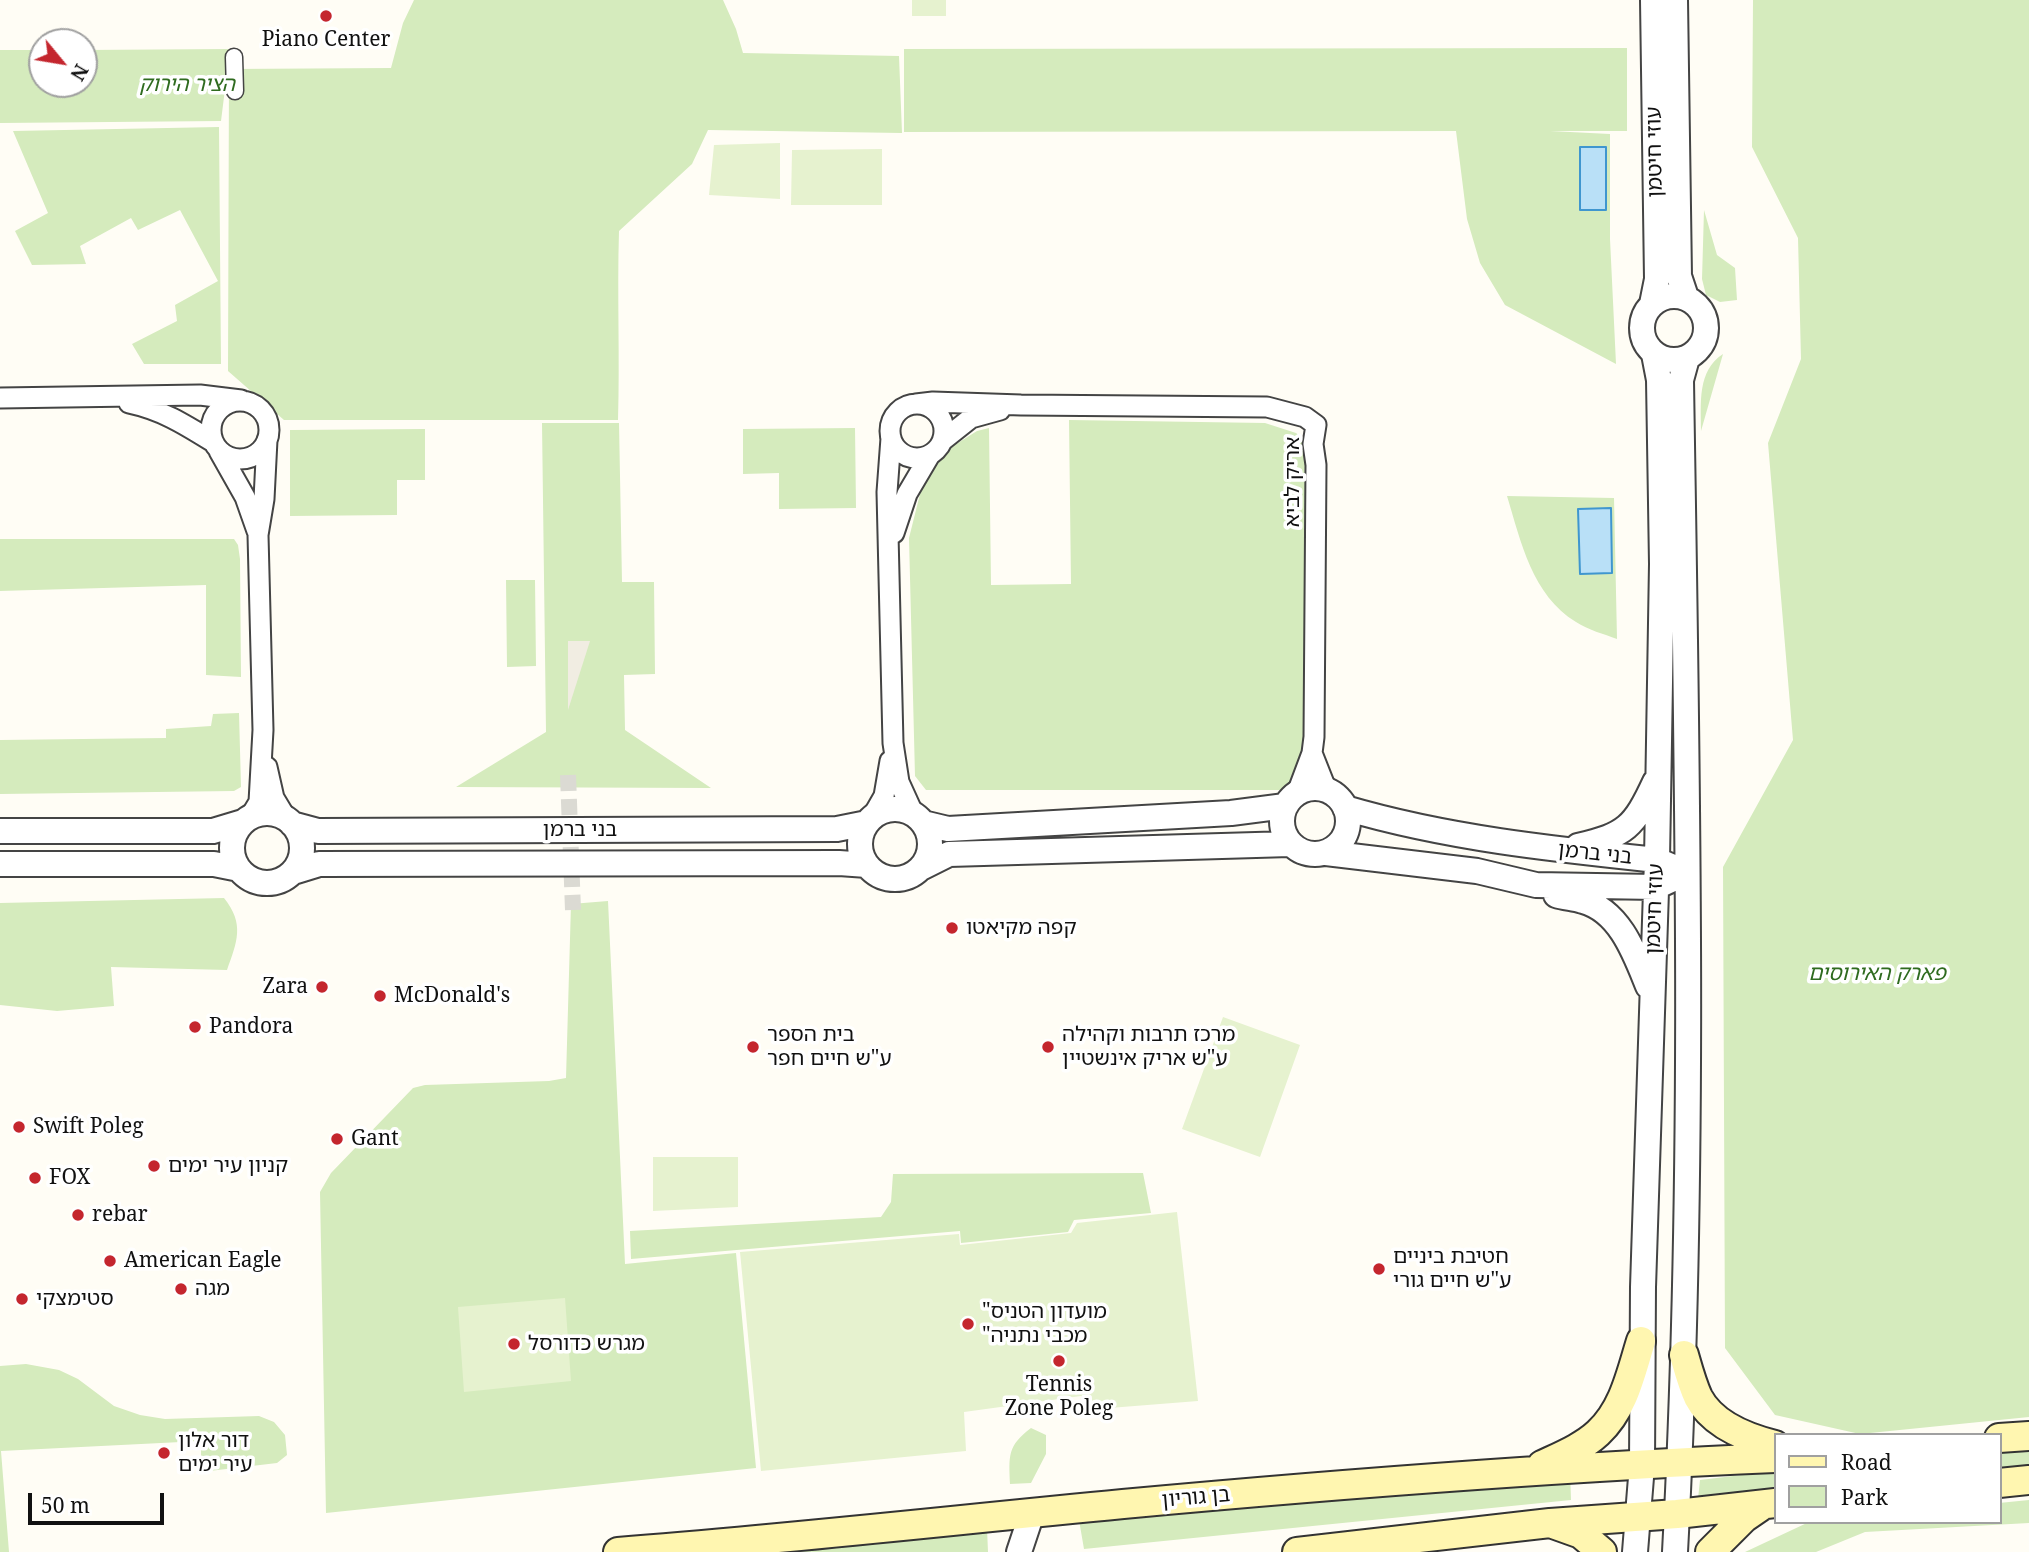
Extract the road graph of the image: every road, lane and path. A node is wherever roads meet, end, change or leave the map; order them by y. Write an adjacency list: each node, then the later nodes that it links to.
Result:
1 (1653, 0): 6 (street, עוזי חיטמן)
2 (1675, 0): 5 (street, עוזי חיטמן)
3 (234, 57): 4 (street)
4 (235, 91)
5 (1686, 298): 6 (street); 8 (street)
6 (1653, 304): 7 (street)
7 (1654, 354): 8 (street); 23 (street, עוזי חיטמן)
8 (1687, 358): 41 (street, עוזי חיטמן)
9 (100, 397): 10 (street); 11 (street); 16 (street)
10 (0, 398)
11 (241, 400): 15 (street); 16 (street)
12 (916, 404): 13 (street, אריק לביא); 14 (street); 17 (street)
13 (1021, 405): 17 (street, אריק לביא); 22 (street, אריק לביא)
14 (891, 438): 17 (street); 19 (street, אריק לביא)
15 (267, 440): 16 (street); 18 (street)
16 (216, 446): 18 (street)
17 (936, 448): 19 (street, אריק לביא)
18 (258, 535): 20 (street)
19 (889, 558): 21 (street, אריק לביא)
20 (263, 730): 28 (street); 30 (street)
21 (893, 743): 27 (street, אריק לביא); 29 (street, אריק לביא)
22 (1312, 753): 24 (street, אריק לביא); 25 (street, אריק לביא)
23 (1658, 775): 33 (street); 35 (street, עוזי חיטמן)
24 (1327, 791): 25 (street); 26 (street)
25 (1291, 800): 27 (street); 32 (street)
26 (1345, 808): 33 (street, בני ברמן); 34 (street)
27 (918, 819): 29 (street); 38 (street)
28 (247, 820): 30 (street); 31 (street); 39 (street)
29 (870, 820): 30 (street, בני ברמן); 37 (street)
30 (289, 821): 40 (street)
31 (0, 831)
32 (1290, 844): 34 (street); 38 (street)
33 (1558, 850): 35 (street, בני ברמן)
34 (1325, 853): 42 (street, בני ברמן)
35 (1657, 860): 41 (street, בני ברמן); 43 (street, עוזי חיטמן)
36 (0, 864): 39 (street)
37 (867, 866): 38 (street); 40 (street, בני ברמן)
38 (921, 868)
39 (239, 869): 40 (street)
40 (293, 872)
41 (1688, 874): 43 (street, בני ברמן); 46 (street, עוזי חיטמן)
42 (1499, 876): 43 (street, בני ברמן); 44 (street)
43 (1656, 887): 44 (street, עוזי חיטמן)
44 (1653, 997): 45 (street, עוזי חיטמן)
45 (1641, 1340): 52 (street, עוזי חיטמן); 53 (main road)
46 (1684, 1356): 49 (main road); 51 (street, עוזי חיטמן)
47 (2029, 1436): 48 (main road)
48 (2001, 1438)
49 (1773, 1444)
50 (1773, 1458): 51 (main road, בן גוריון)
51 (1681, 1462): 52 (main road, בן גוריון); 58 (street, עוזי חיטמן)
52 (1642, 1465): 53 (main road, בן גוריון); 59 (street, עוזי חיטמן)
53 (1534, 1470): 57 (main road, בן גוריון)
54 (2029, 1480): 55 (main road)
55 (2001, 1483)
56 (1770, 1504): 58 (main road); 68 (main road)
57 (1032, 1513): 61 (main road, בן גוריון); 62 (street); 63 (street)
58 (1677, 1514): 59 (main road); 67 (street, עוזי חיטמן)
59 (1637, 1516): 60 (main road); 66 (street, עוזי חיטמן)
60 (1550, 1523): 64 (main road); 65 (main road)
61 (618, 1552)
62 (1019, 1552)
63 (1040, 1552)
64 (1297, 1552)
65 (1602, 1552)
66 (1635, 1552)
67 (1675, 1552)
68 (1710, 1552)

